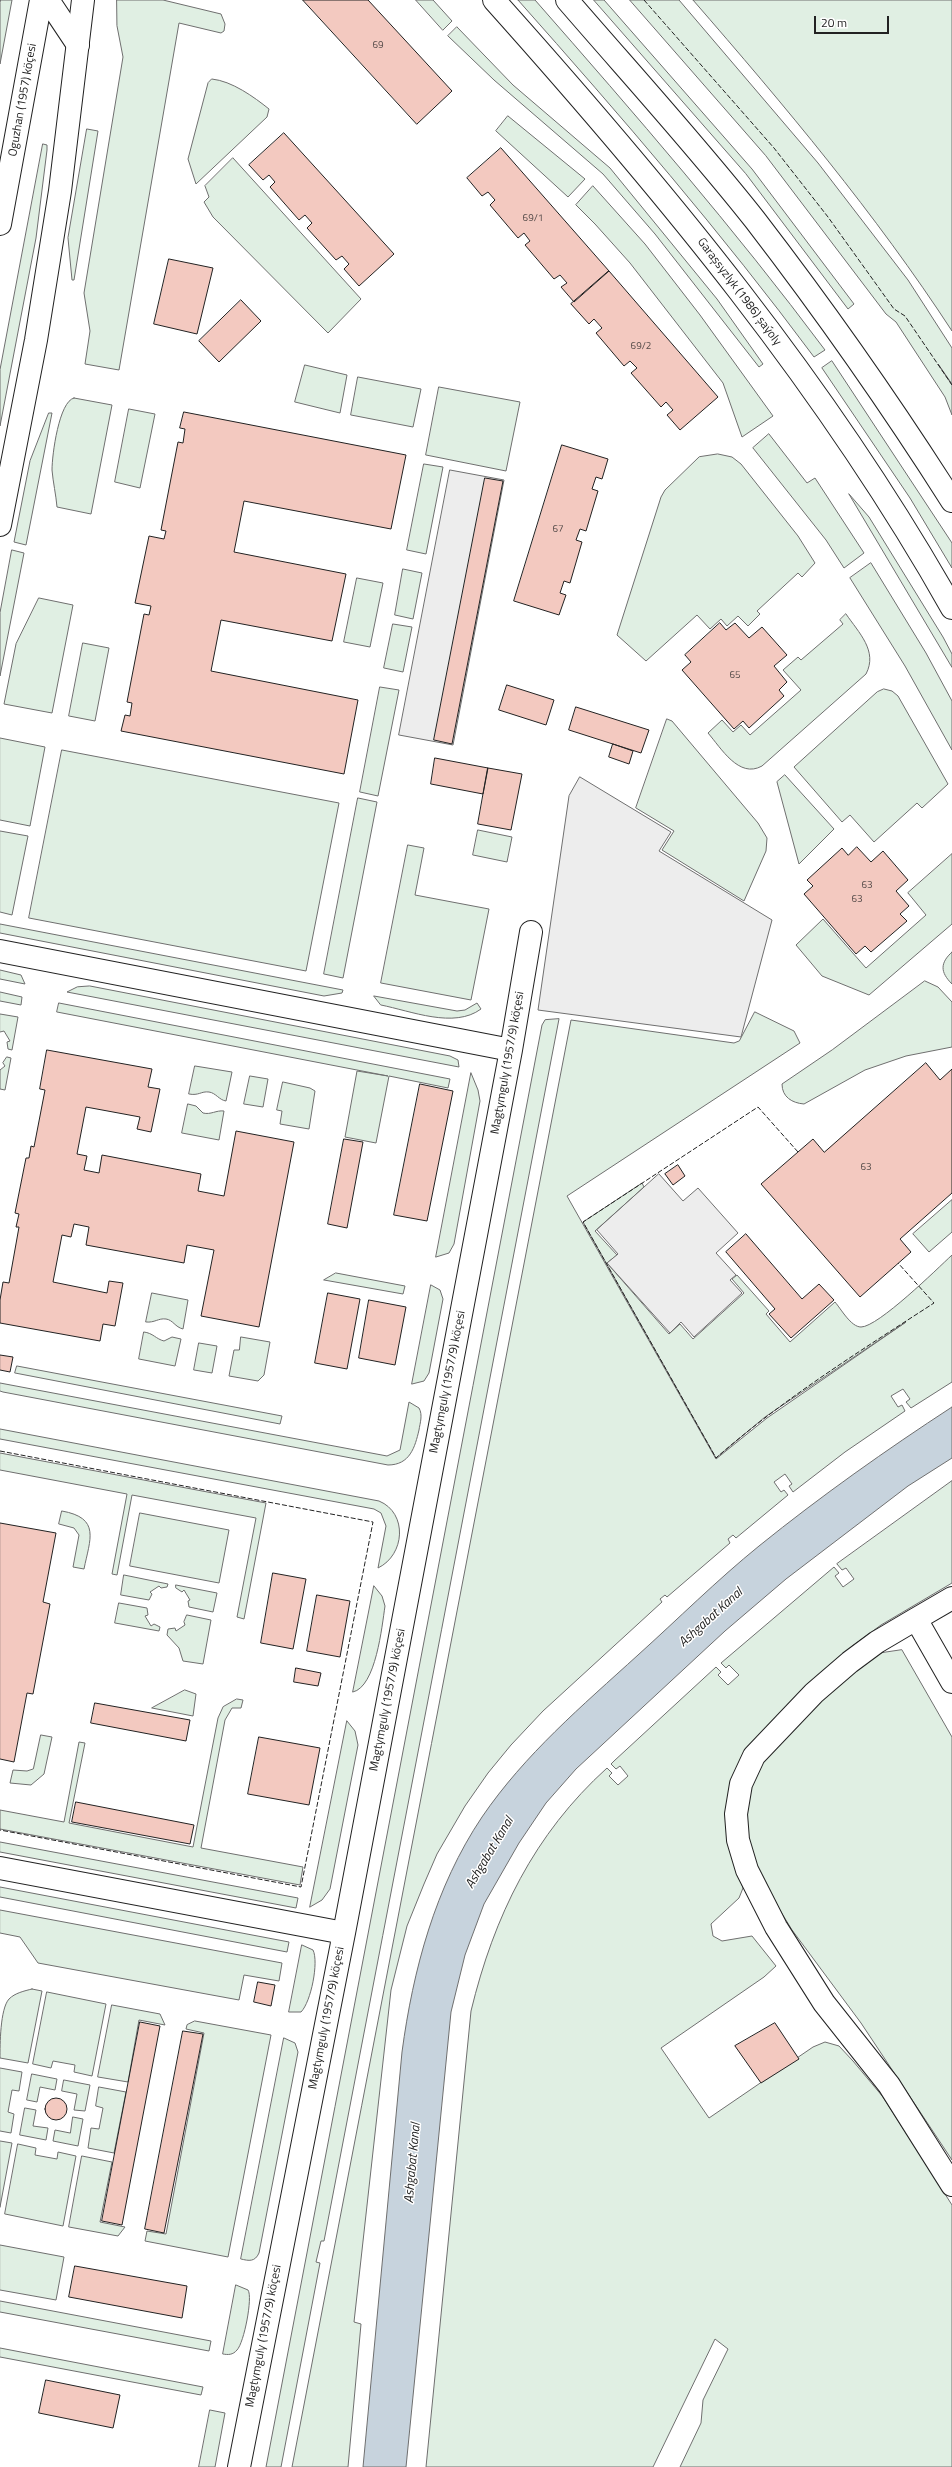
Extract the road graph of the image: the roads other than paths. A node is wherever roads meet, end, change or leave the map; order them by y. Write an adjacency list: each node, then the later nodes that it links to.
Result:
1 (40, 0): 7 (street, Oguzhan (1957) köçesi)
2 (48, 0): 6 (street)
3 (84, 0): 6 (street)
4 (494, 0): 10 (street, Garaşsyzlyk (1986) şaýoly)
5 (567, 0): 8 (street)
6 (78, 44): 9 (street)
7 (0, 224)
8 (952, 502)
9 (0, 525)
10 (952, 608)
11 (531, 932): 13 (street, Magtymguly (1957/9) köçesi)
12 (0, 951): 13 (street)
13 (511, 1050): 18 (street, Magtymguly (1957/9) köçesi)
14 (952, 1598): 15 (street)
15 (916, 1619): 16 (street); 19 (street)
16 (952, 1682)
17 (0, 1868): 18 (street)
18 (344, 1933): 20 (street, Magtymguly (1957/9) köçesi)
19 (952, 2185)
20 (239, 2467)

